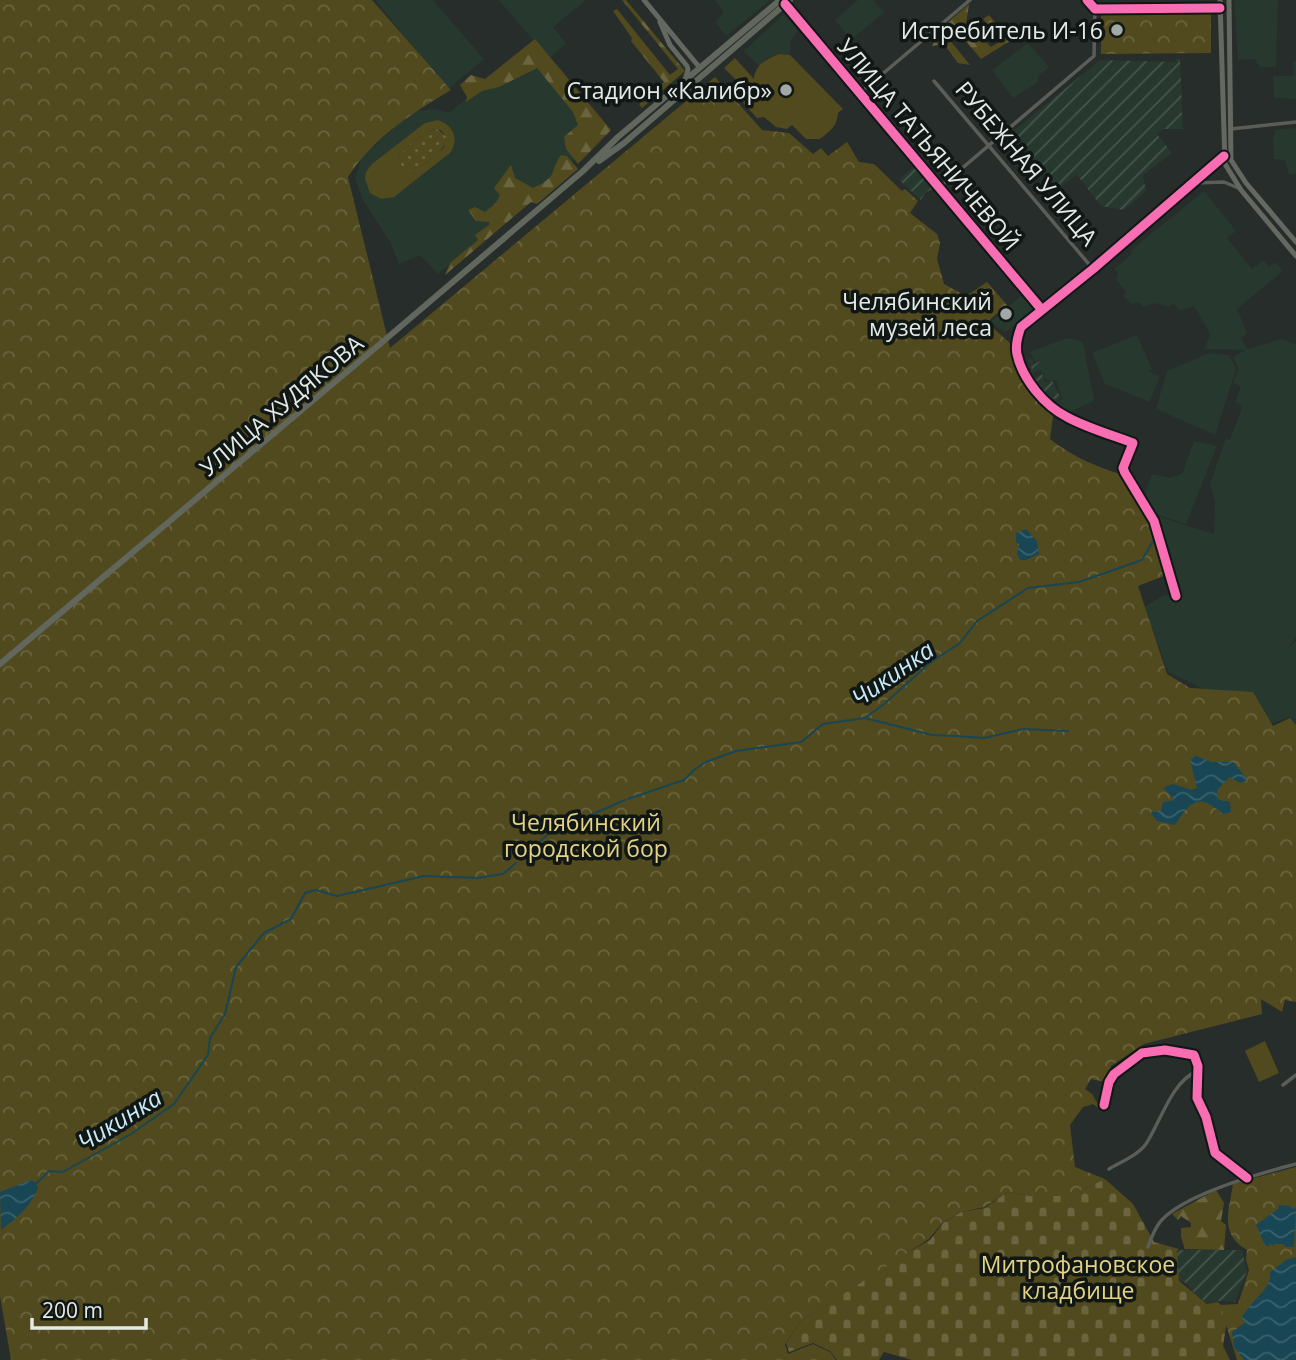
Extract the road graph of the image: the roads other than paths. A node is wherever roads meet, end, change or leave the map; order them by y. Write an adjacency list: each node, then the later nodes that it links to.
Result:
1 (643, 0): 9 (main road)
2 (970, 0): 13 (street)
3 (1087, 0): 8 (street)
4 (1220, 0): 7 (main road)
5 (1229, 0): 15 (main road)
6 (784, 1): 10 (main road, УЛИЦА ХУДЯКОВА); 13 (street, УЛИЦА ТАТЬЯНИЧЕВОЙ)
7 (1220, 8): 8 (street); 17 (main road)
8 (1095, 9): 16 (street)
9 (659, 19): 10 (main road); 12 (main road)
10 (702, 70): 12 (main road, УЛИЦА ХУДЯКОВА); 18 (main road, УЛИЦА ХУДЯКОВА)
11 (934, 80): 16 (street, РУБЕЖНАЯ УЛИЦА)
12 (684, 82): 18 (main road, УЛИЦА ХУДЯКОВА)
13 (860, 93): 20 (street, УЛИЦА ТАТЬЯНИЧЕВОЙ)
14 (1296, 122): 15 (street)
15 (1229, 129): 22 (main road)
16 (989, 147): 20 (street); 24 (street, РУБЕЖНАЯ УЛИЦА)
17 (1224, 156): 19 (street); 21 (main road)
18 (583, 171): 27 (main road, УЛИЦА ХУДЯКОВА)
19 (1193, 184): 21 (street); 24 (street)
20 (940, 188): 25 (street, УЛИЦА ТАТЬЯНИЧЕВОЙ)
21 (1241, 190): 23 (main road)
22 (1296, 242)
23 (1296, 256)
24 (1093, 269): 25 (street)
25 (1042, 310): 26 (street)
26 (1176, 596)
27 (0, 664)
28 (1197, 1072): 31 (street); 33 (street); 34 (street)
29 (1296, 1075): 30 (street)
30 (1283, 1086)
31 (1104, 1105)
32 (1296, 1164): 34 (street)
33 (1109, 1169)
34 (1247, 1178): 35 (street)
35 (1148, 1247)

